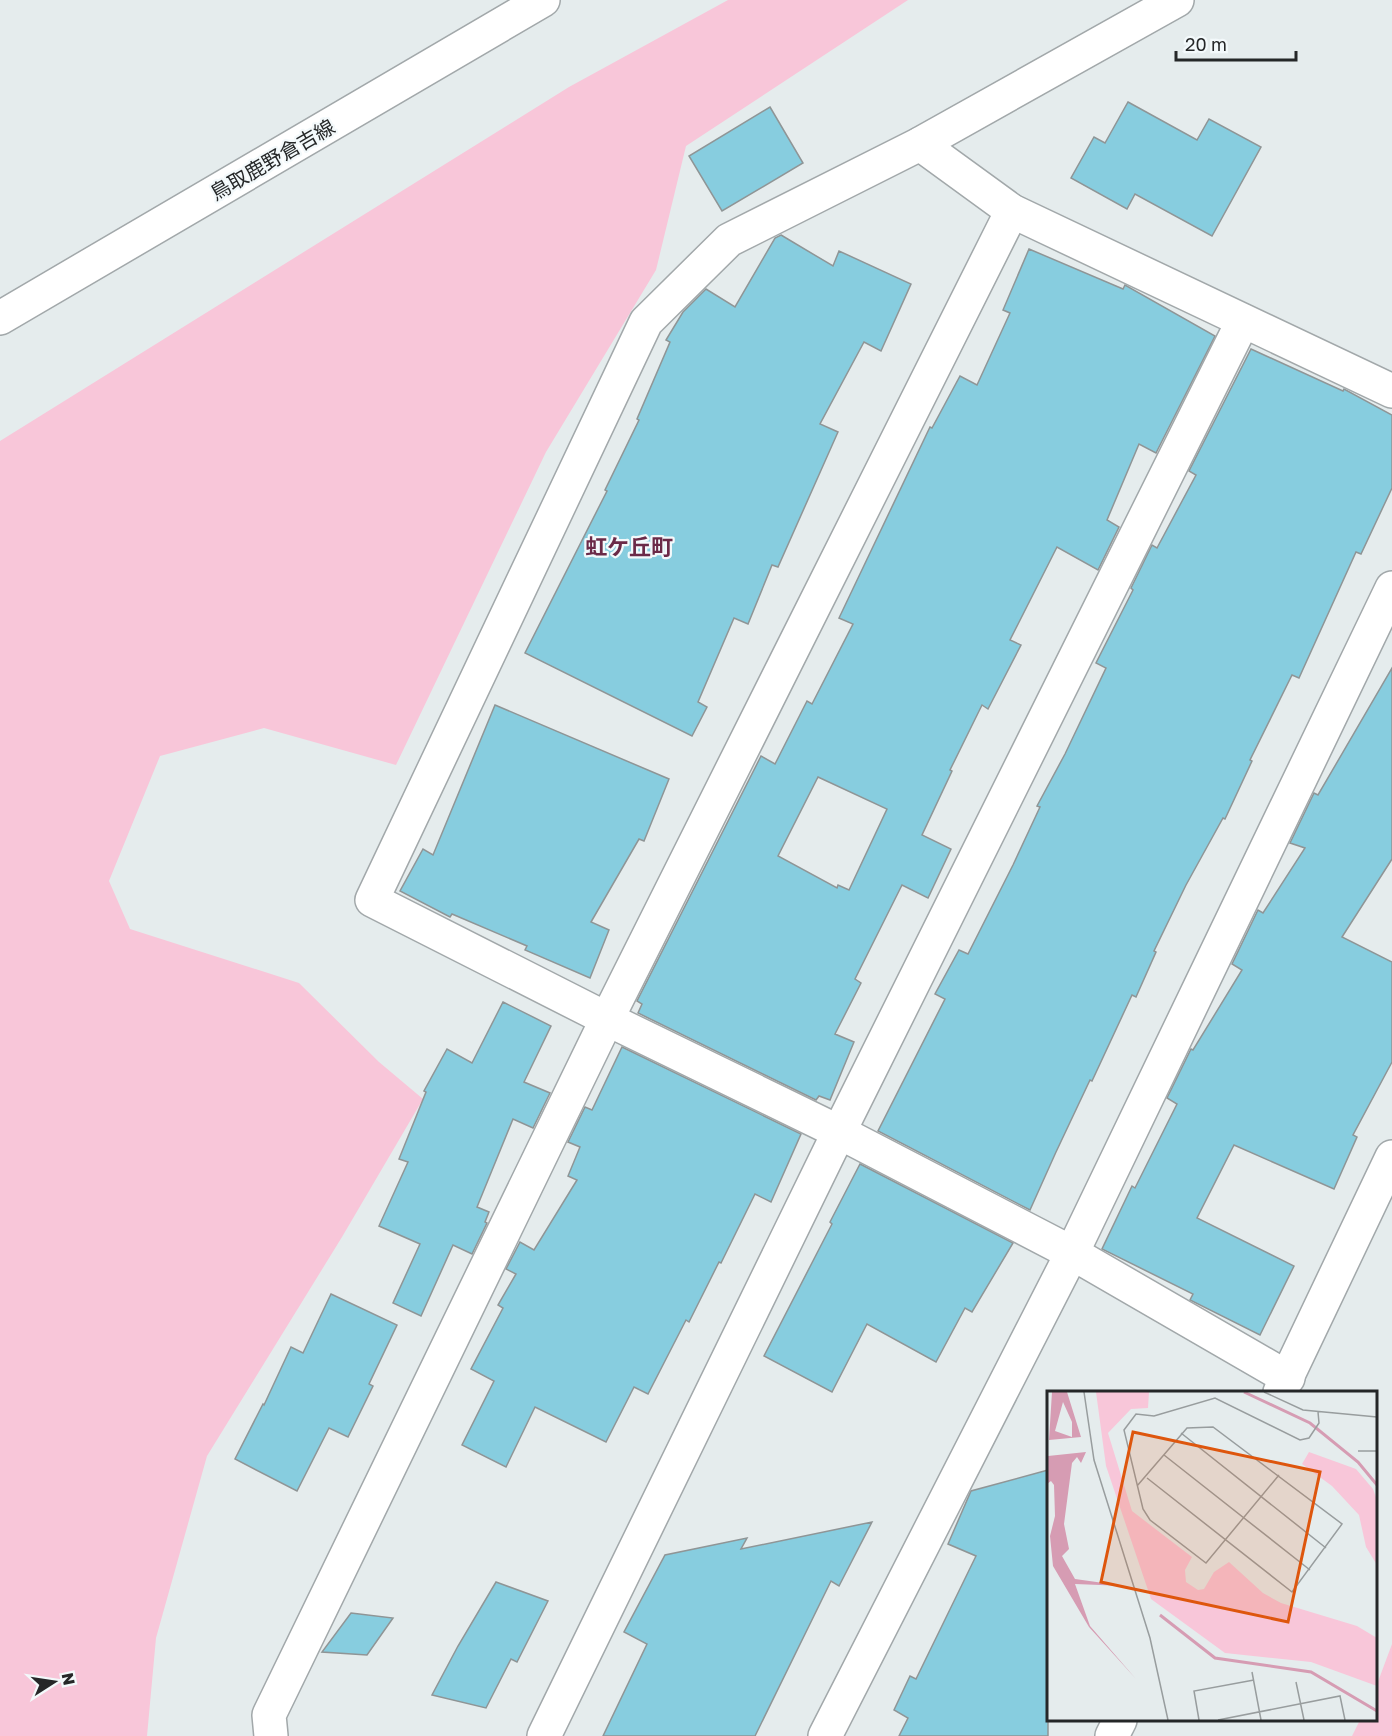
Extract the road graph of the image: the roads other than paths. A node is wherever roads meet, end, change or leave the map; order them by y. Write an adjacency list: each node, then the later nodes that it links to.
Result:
1 (543, 0): 5 (street, 鳥取鹿野倉吉線)
2 (1178, 0): 3 (street)
3 (920, 144): 4 (street); 9 (street)
4 (1012, 211): 6 (street); 9 (street)
5 (0, 318)
6 (1243, 321): 7 (street); 10 (street)
7 (1392, 391)
8 (1392, 588): 12 (street)
9 (607, 1019): 10 (street); 15 (street)
10 (839, 1132): 12 (street); 16 (street)
11 (1392, 1157): 13 (street)
12 (1072, 1252): 13 (street); 17 (street)
13 (1284, 1385)
14 (1119, 1721): 18 (street)
15 (271, 1736)
16 (544, 1736)
17 (825, 1736)
18 (1112, 1736)

